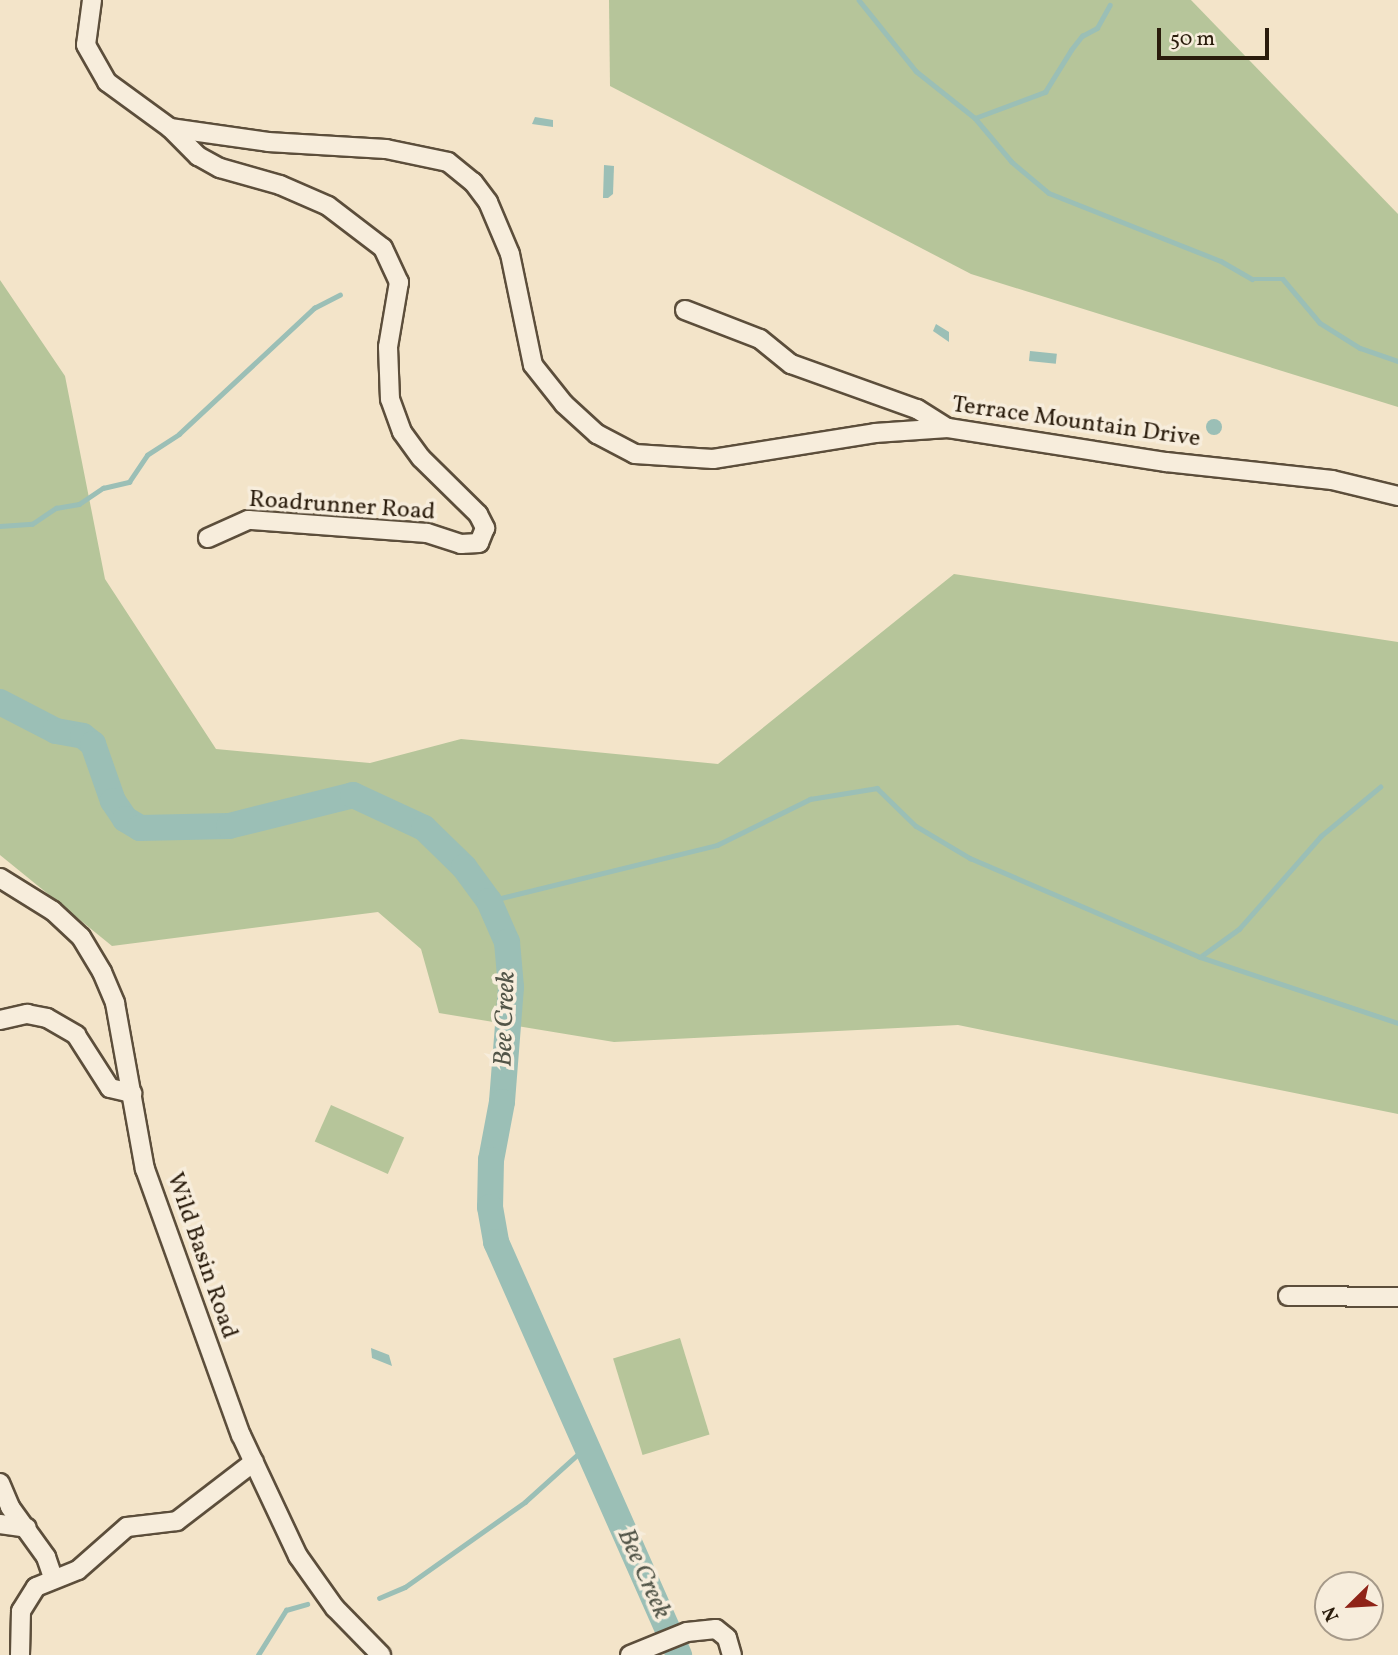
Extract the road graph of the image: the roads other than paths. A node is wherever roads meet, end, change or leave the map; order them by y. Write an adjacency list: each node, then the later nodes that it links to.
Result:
1 (92, 0): 2 (street, Terrace Mountain Drive)
2 (170, 128): 4 (street, Terrace Mountain Drive); 6 (street, Roadrunner Road)
3 (685, 310): 4 (street)
4 (948, 428): 5 (street, Terrace Mountain Drive)
5 (1398, 496)
6 (208, 538)
7 (0, 878): 9 (street, Wild Basin Road)
8 (0, 1020): 9 (street)
9 (132, 1093): 12 (street, Wild Basin Road)
10 (1288, 1296): 11 (street)
11 (1398, 1297)
12 (254, 1462): 16 (street); 18 (street, Wild Basin Road)
13 (0, 1483): 15 (street)
14 (0, 1524): 15 (street)
15 (26, 1528): 16 (street)
16 (53, 1577): 17 (street)
17 (20, 1655)
18 (381, 1655)
19 (629, 1655): 20 (street)
20 (732, 1655)

